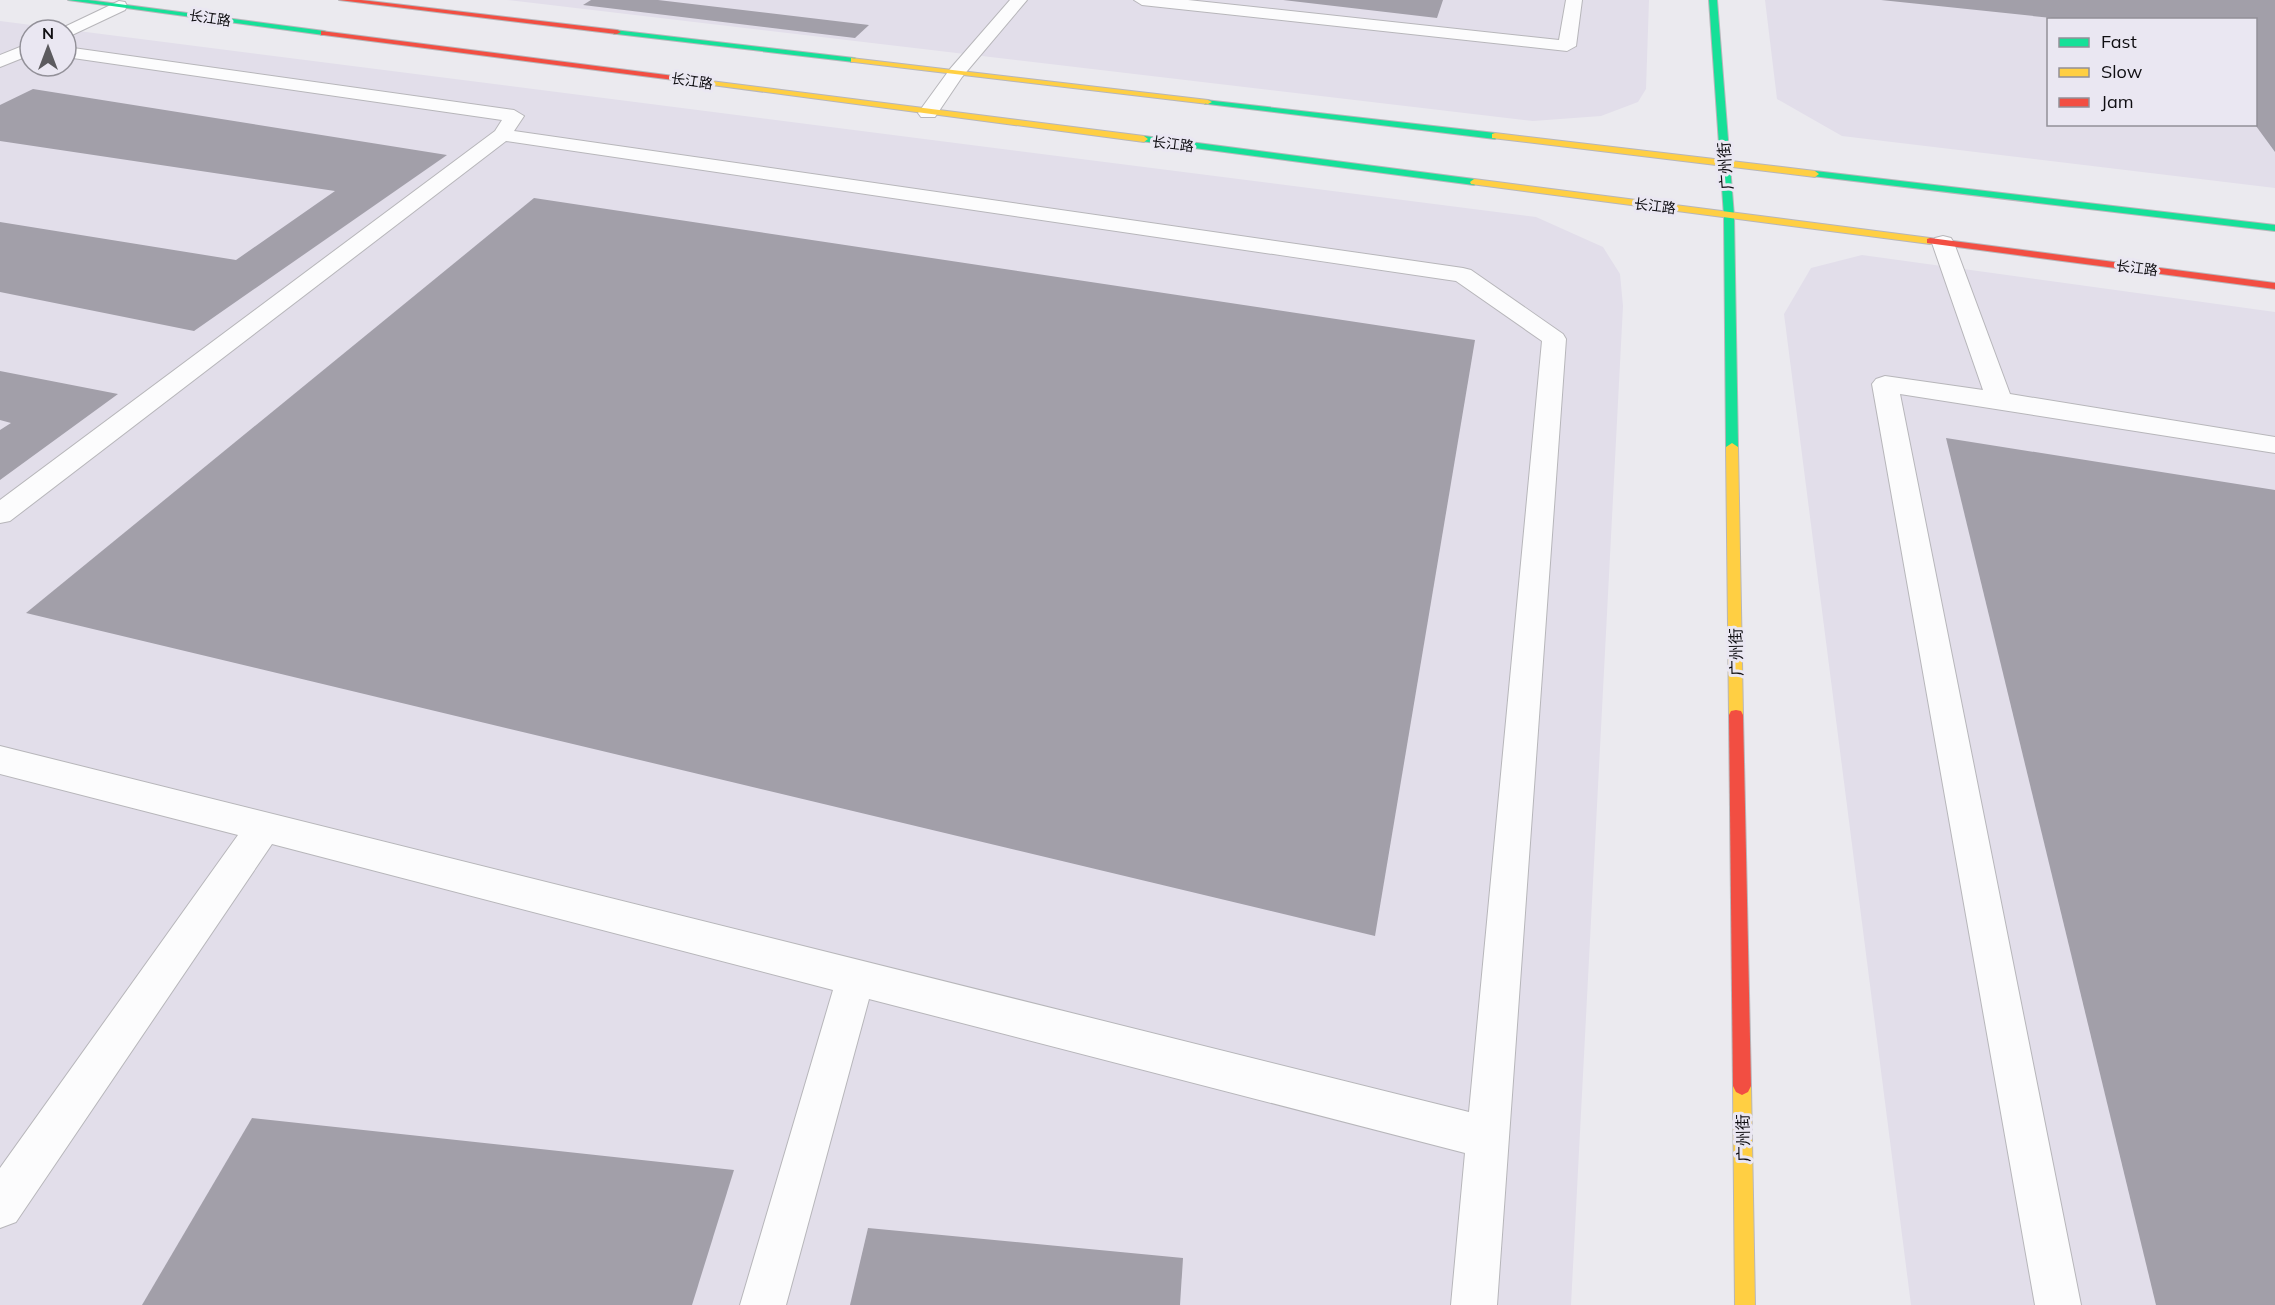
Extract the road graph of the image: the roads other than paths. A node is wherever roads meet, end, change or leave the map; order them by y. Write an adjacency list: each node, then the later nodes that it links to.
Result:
1 (72, 0): 7 (main road, 长江路)
2 (343, 0): 12 (main road)
3 (1019, 0): 12 (lane)
4 (1142, 0): 5 (lane)
5 (1574, 0)
6 (1713, 0): 15 (main road, 广州街)
7 (119, 6): 8 (lane); 13 (main road, 长江路)
8 (78, 25)
9 (18, 54): 11 (lane)
10 (78, 54): 14 (lane)
11 (0, 62)
12 (956, 73): 13 (lane); 15 (main road)
13 (928, 112): 16 (main road, 长江路)
14 (502, 135): 22 (lane); 26 (lane)
15 (1725, 164): 16 (main road, 广州街); 17 (main road)
16 (1729, 216): 18 (main road, 长江路); 30 (main road, 广州街)
17 (2275, 228)
18 (1943, 243): 19 (main road, 长江路); 20 (lane)
19 (2275, 286)
20 (1999, 400): 21 (lane); 31 (lane)
21 (2275, 445)
22 (0, 514)
23 (0, 760): 24 (lane)
24 (265, 826): 25 (lane); 27 (lane)
25 (856, 977): 26 (lane); 28 (lane)
26 (1488, 1138): 29 (lane)
27 (0, 1206)
28 (763, 1305)
29 (1474, 1305)
30 (1746, 1305)
31 (2058, 1305)

